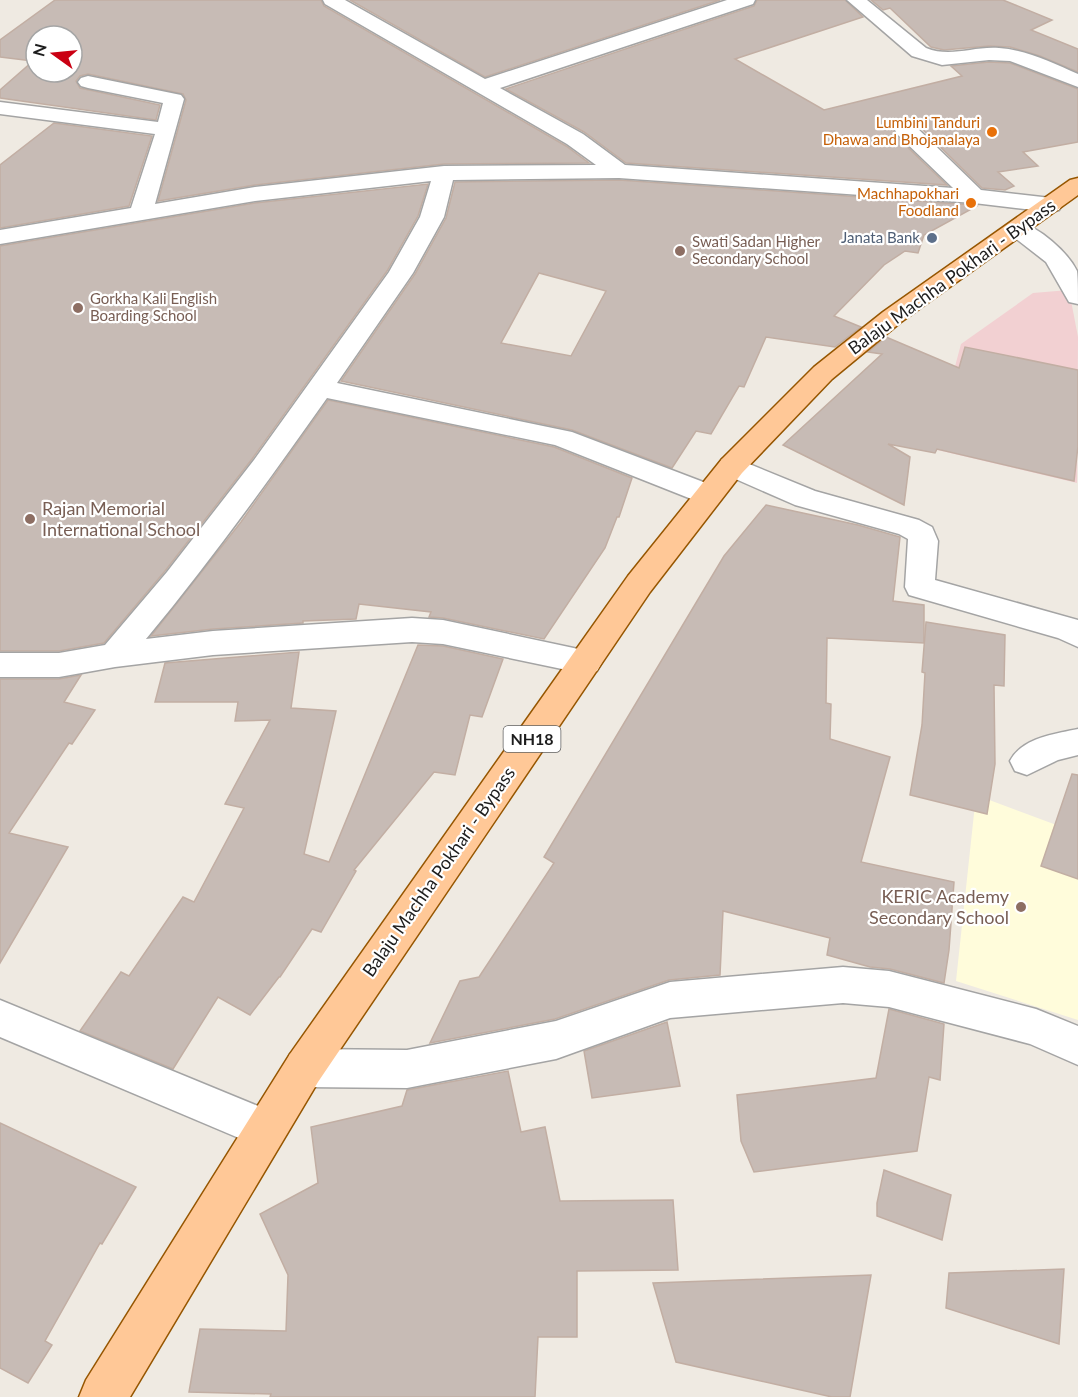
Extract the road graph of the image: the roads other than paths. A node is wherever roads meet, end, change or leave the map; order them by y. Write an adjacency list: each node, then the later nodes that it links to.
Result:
1 (332, 0): 6 (street)
2 (746, 0): 6 (street)
3 (856, 0): 4 (street)
4 (1078, 81)
5 (88, 82): 8 (street)
6 (485, 86): 10 (street)
7 (0, 108): 8 (street)
8 (167, 129): 15 (street)
9 (906, 130): 13 (street)
10 (619, 171): 11 (street); 13 (street)
11 (444, 173): 15 (street); 20 (street)
12 (1078, 185): 14 (main road, Balaju Machha Pokhari - Bypass / NH18)
13 (974, 196): 14 (street)
14 (1051, 205): 16 (main road, Balaju Machha Pokhari - Bypass / NH18)
15 (141, 212): 17 (street)
16 (1018, 229): 18 (street); 19 (street); 21 (main road, Balaju Machha Pokhari - Bypass / NH18)
17 (0, 237)
18 (1078, 248)
19 (1078, 297)
20 (319, 388): 22 (street); 24 (street)
21 (732, 466): 22 (main road, Balaju Machha Pokhari - Bypass / NH18); 23 (street)
22 (710, 495): 25 (main road, Balaju Machha Pokhari - Bypass / NH18)
23 (1078, 635)
24 (115, 656): 25 (street); 26 (street)
25 (586, 662): 31 (main road, Balaju Machha Pokhari - Bypass / NH18)
26 (0, 665)
27 (1078, 742): 28 (street)
28 (1027, 761)
29 (0, 1018): 32 (street)
30 (1078, 1046): 31 (street)
31 (304, 1068): 32 (main road, Balaju Machha Pokhari - Bypass / NH18)
32 (265, 1129): 33 (main road, Balaju Machha Pokhari - Bypass / NH18)
33 (102, 1397)

